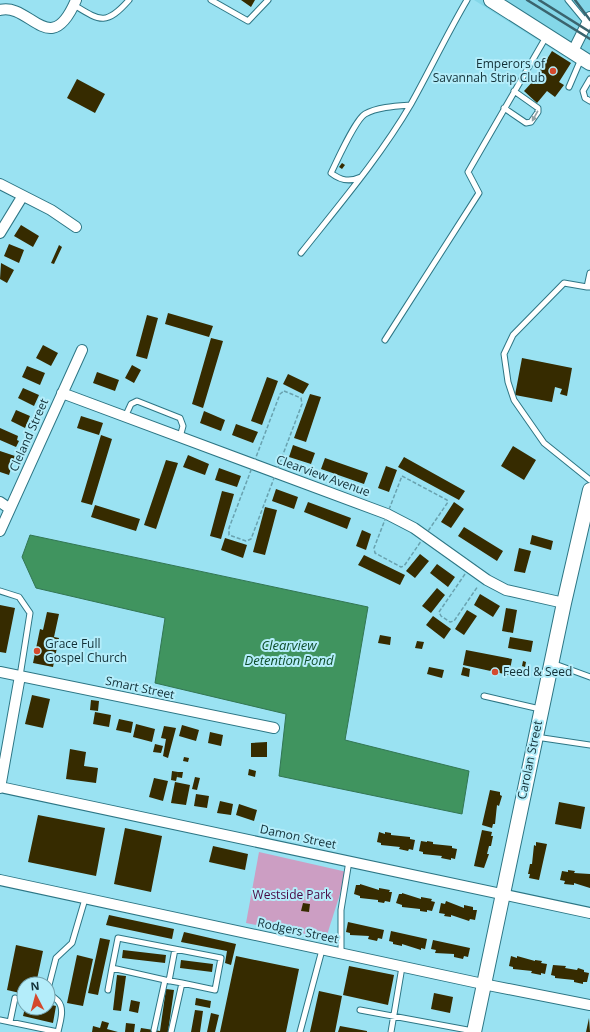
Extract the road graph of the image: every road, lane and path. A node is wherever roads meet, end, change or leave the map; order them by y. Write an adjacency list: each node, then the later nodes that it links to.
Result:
1 (129, 0): 7 (lane)
2 (211, 0): 3 (lane)
3 (268, 0)
4 (467, 0): 16 (lane)
5 (491, 0): 10 (street)
6 (568, 0): 9 (lane)
7 (75, 2): 8 (street)
8 (0, 10)
9 (588, 20): 11 (street)
10 (546, 36): 11 (street); 14 (lane)
11 (581, 58): 13 (lane)
12 (590, 79): 15 (lane)
13 (569, 87)
14 (514, 91): 17 (lane); 17 (lane, one-way to 17)
15 (590, 101)
16 (410, 105): 18 (lane); 18 (lane)
17 (504, 108): 26 (lane)
18 (363, 175): 23 (lane)
19 (0, 184): 20 (street)
20 (22, 197): 21 (street); 22 (street)
21 (76, 227)
22 (0, 233)
23 (301, 253)
24 (590, 274): 25 (lane)
25 (588, 287): 31 (lane)
26 (385, 340)
27 (82, 350): 28 (street, Cleland Street)
28 (62, 393): 29 (street, Clearview Avenue); 34 (street, Cleland Street)
29 (125, 417): 30 (street, Clearview Avenue); 30 (lane)
30 (180, 437): 36 (street, Clearview Avenue)
31 (590, 480)
32 (590, 490): 39 (street, Carolan Street)
33 (0, 502): 34 (street)
34 (10, 509): 35 (street, Cleland Street)
35 (0, 531)
36 (469, 568): 37 (street, Clearview Avenue); 37 (path)
37 (484, 578): 39 (street, Clearview Avenue)
38 (0, 591): 42 (lane)
39 (564, 603): 40 (street, Carolan Street)
40 (551, 662): 43 (lane); 45 (street, Carolan Street)
41 (0, 672): 42 (street, Smart Street)
42 (20, 676): 46 (street, Smart Street); 49 (street)
43 (590, 677)
44 (484, 696): 45 (lane)
45 (541, 710): 47 (street, Carolan Street)
46 (274, 728)
47 (535, 737): 48 (lane); 52 (street, Carolan Street)
48 (590, 745)
49 (0, 787): 50 (street, Damon Street)
50 (349, 861): 52 (street, Damon Street); 57 (lane)
51 (0, 880): 53 (street, Rodgers Street)
52 (502, 894): 54 (street, Damon Street); 62 (street, Carolan Street)
53 (86, 898): 56 (street, Rodgers Street); 72 (lane)
54 (590, 913)
55 (175, 949): 59 (lane); 60 (lane); 61 (lane)
56 (322, 950): 57 (street, Rodgers Street); 74 (lane)
57 (341, 954): 58 (street, Rodgers Street)
58 (402, 967): 62 (street, Rodgers Street); 67 (lane)
59 (112, 968): 60 (lane); 63 (lane)
60 (167, 980): 61 (lane); 70 (lane)
61 (182, 983): 73 (lane)
62 (483, 984): 65 (street, Rodgers Street); 71 (street, Carolan Street)
63 (108, 990)
64 (15, 998): 69 (lane)
65 (590, 1005)
66 (360, 1010): 67 (lane)
67 (394, 1016): 71 (lane); 75 (lane)
68 (0, 1020): 69 (lane)
69 (10, 1022): 72 (lane)
70 (154, 1030)
71 (474, 1031)
72 (58, 1032)
73 (171, 1032)
74 (300, 1032)
75 (391, 1032)

